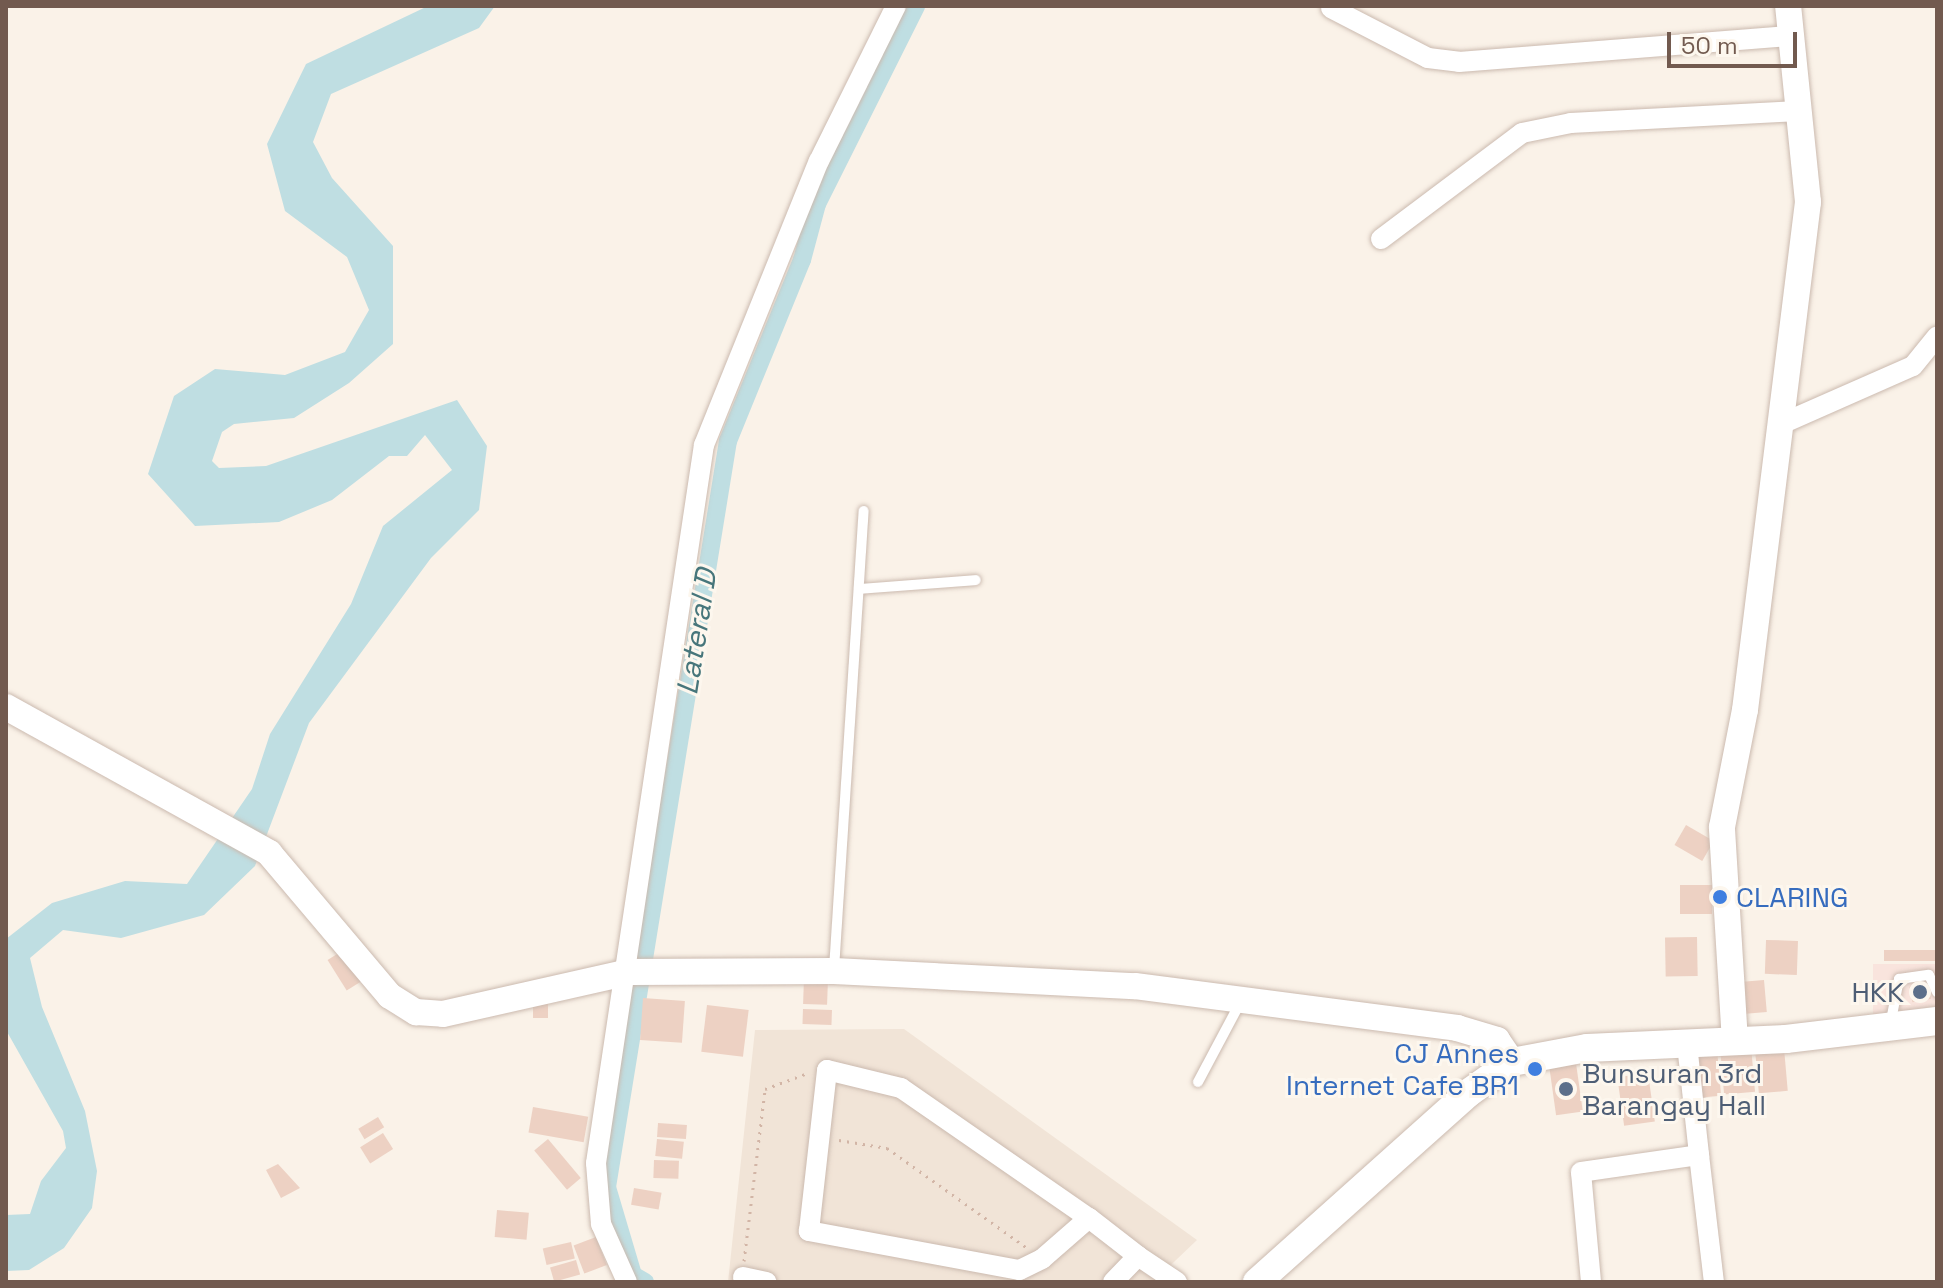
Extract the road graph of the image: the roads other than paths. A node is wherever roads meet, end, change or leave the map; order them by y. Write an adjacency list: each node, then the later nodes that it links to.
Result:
1 (896, 6): 14 (street)
2 (1788, 6): 4 (street)
3 (1331, 8): 4 (street)
4 (1789, 36): 5 (street)
5 (1798, 111): 6 (street); 8 (street)
6 (1381, 239)
7 (1937, 336): 8 (street)
8 (1779, 425): 19 (street)
9 (864, 511): 11 (lane)
10 (976, 580): 11 (lane)
11 (859, 589): 13 (lane)
12 (6, 707): 14 (street)
13 (834, 971): 14 (street); 16 (street)
14 (633, 974): 27 (street)
15 (1937, 992): 18 (lane)
16 (1242, 1000): 21 (street); 22 (lane)
17 (1937, 1021): 18 (main road)
18 (1889, 1028): 19 (main road)
19 (1735, 1042): 20 (main road)
20 (1687, 1044): 21 (main road); 23 (street)
21 (1512, 1062): 31 (main road)
22 (1198, 1082)
23 (1699, 1155): 32 (street); 33 (street)
24 (1089, 1218): 24 (street); 25 (street)
25 (1138, 1256): 29 (street); 30 (street)
26 (743, 1277): 28 (street)
27 (627, 1282)
28 (766, 1282)
29 (1113, 1282)
30 (1177, 1282)
31 (1257, 1282)
32 (1591, 1282)
33 (1714, 1282)

